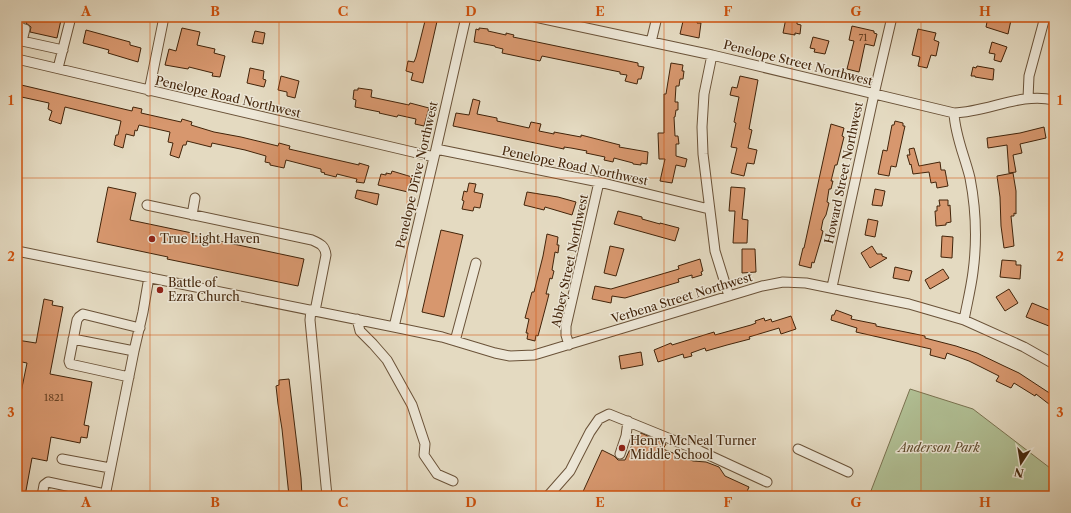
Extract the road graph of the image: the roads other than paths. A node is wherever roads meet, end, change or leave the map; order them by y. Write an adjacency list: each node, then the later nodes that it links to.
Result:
1 (20, 17): 10 (street)
2 (67, 17): 10 (street)
3 (164, 17): 14 (street)
4 (466, 17): 19 (street, Penelope Drive Northwest)
5 (535, 17): 9 (street, Penelope Street Northwest)
6 (657, 17): 9 (street)
7 (892, 17): 15 (street, Howard Street Northwest)
8 (1045, 17): 16 (street)
9 (651, 42): 11 (street, Penelope Street Northwest)
10 (63, 50): 13 (street)
11 (712, 55): 15 (street, Penelope Street Northwest); 23 (street)
12 (17, 59): 13 (street, Penelope Road Northwest)
13 (58, 68): 14 (street, Penelope Road Northwest)
14 (149, 90): 19 (street, Penelope Road Northwest)
15 (874, 94): 18 (street, Penelope Street Northwest); 28 (street, Howard Street Northwest)
16 (1028, 98): 17 (street, Penelope Street Northwest); 18 (street, Penelope Street Northwest)
17 (1054, 100)
18 (954, 114): 32 (street)
19 (435, 153): 20 (street, Penelope Road Northwest); 33 (street, Penelope Drive Northwest)
20 (599, 182): 23 (street, Penelope Road Northwest); 37 (street, Abbey Street Northwest)
21 (195, 198): 24 (street)
22 (147, 205): 24 (street)
23 (709, 209): 29 (street)
24 (192, 215): 30 (street)
25 (17, 251): 27 (street, Verbena Street Northwest)
26 (476, 263): 36 (street)
27 (149, 277): 30 (street, Verbena Street Northwest); 34 (street)
28 (832, 287): 29 (street, Verbena Street Northwest); 32 (street, Verbena Street Northwest)
29 (729, 296): 37 (street, Verbena Street Northwest)
30 (313, 310): 31 (street, Verbena Street Northwest); 51 (street)
31 (357, 319): 33 (street, Verbena Street Northwest); 47 (street)
32 (964, 320): 39 (street, Verbena Street Northwest)
33 (394, 327): 36 (street, Verbena Street Northwest)
34 (140, 328): 35 (street); 38 (street)
35 (73, 339): 38 (street); 40 (street)
36 (455, 341): 37 (street, Verbena Street Northwest)
37 (569, 345)
38 (134, 351): 40 (street)
39 (1054, 364)
40 (129, 377): 45 (street)
41 (628, 421): 43 (street); 48 (street); 52 (street)
42 (798, 449): 46 (street)
43 (620, 454)
44 (62, 459): 45 (street)
45 (110, 468): 49 (street)
46 (848, 472)
47 (453, 481)
48 (767, 482)
49 (105, 495): 50 (street)
50 (42, 496)
51 (327, 496)
52 (548, 496)

